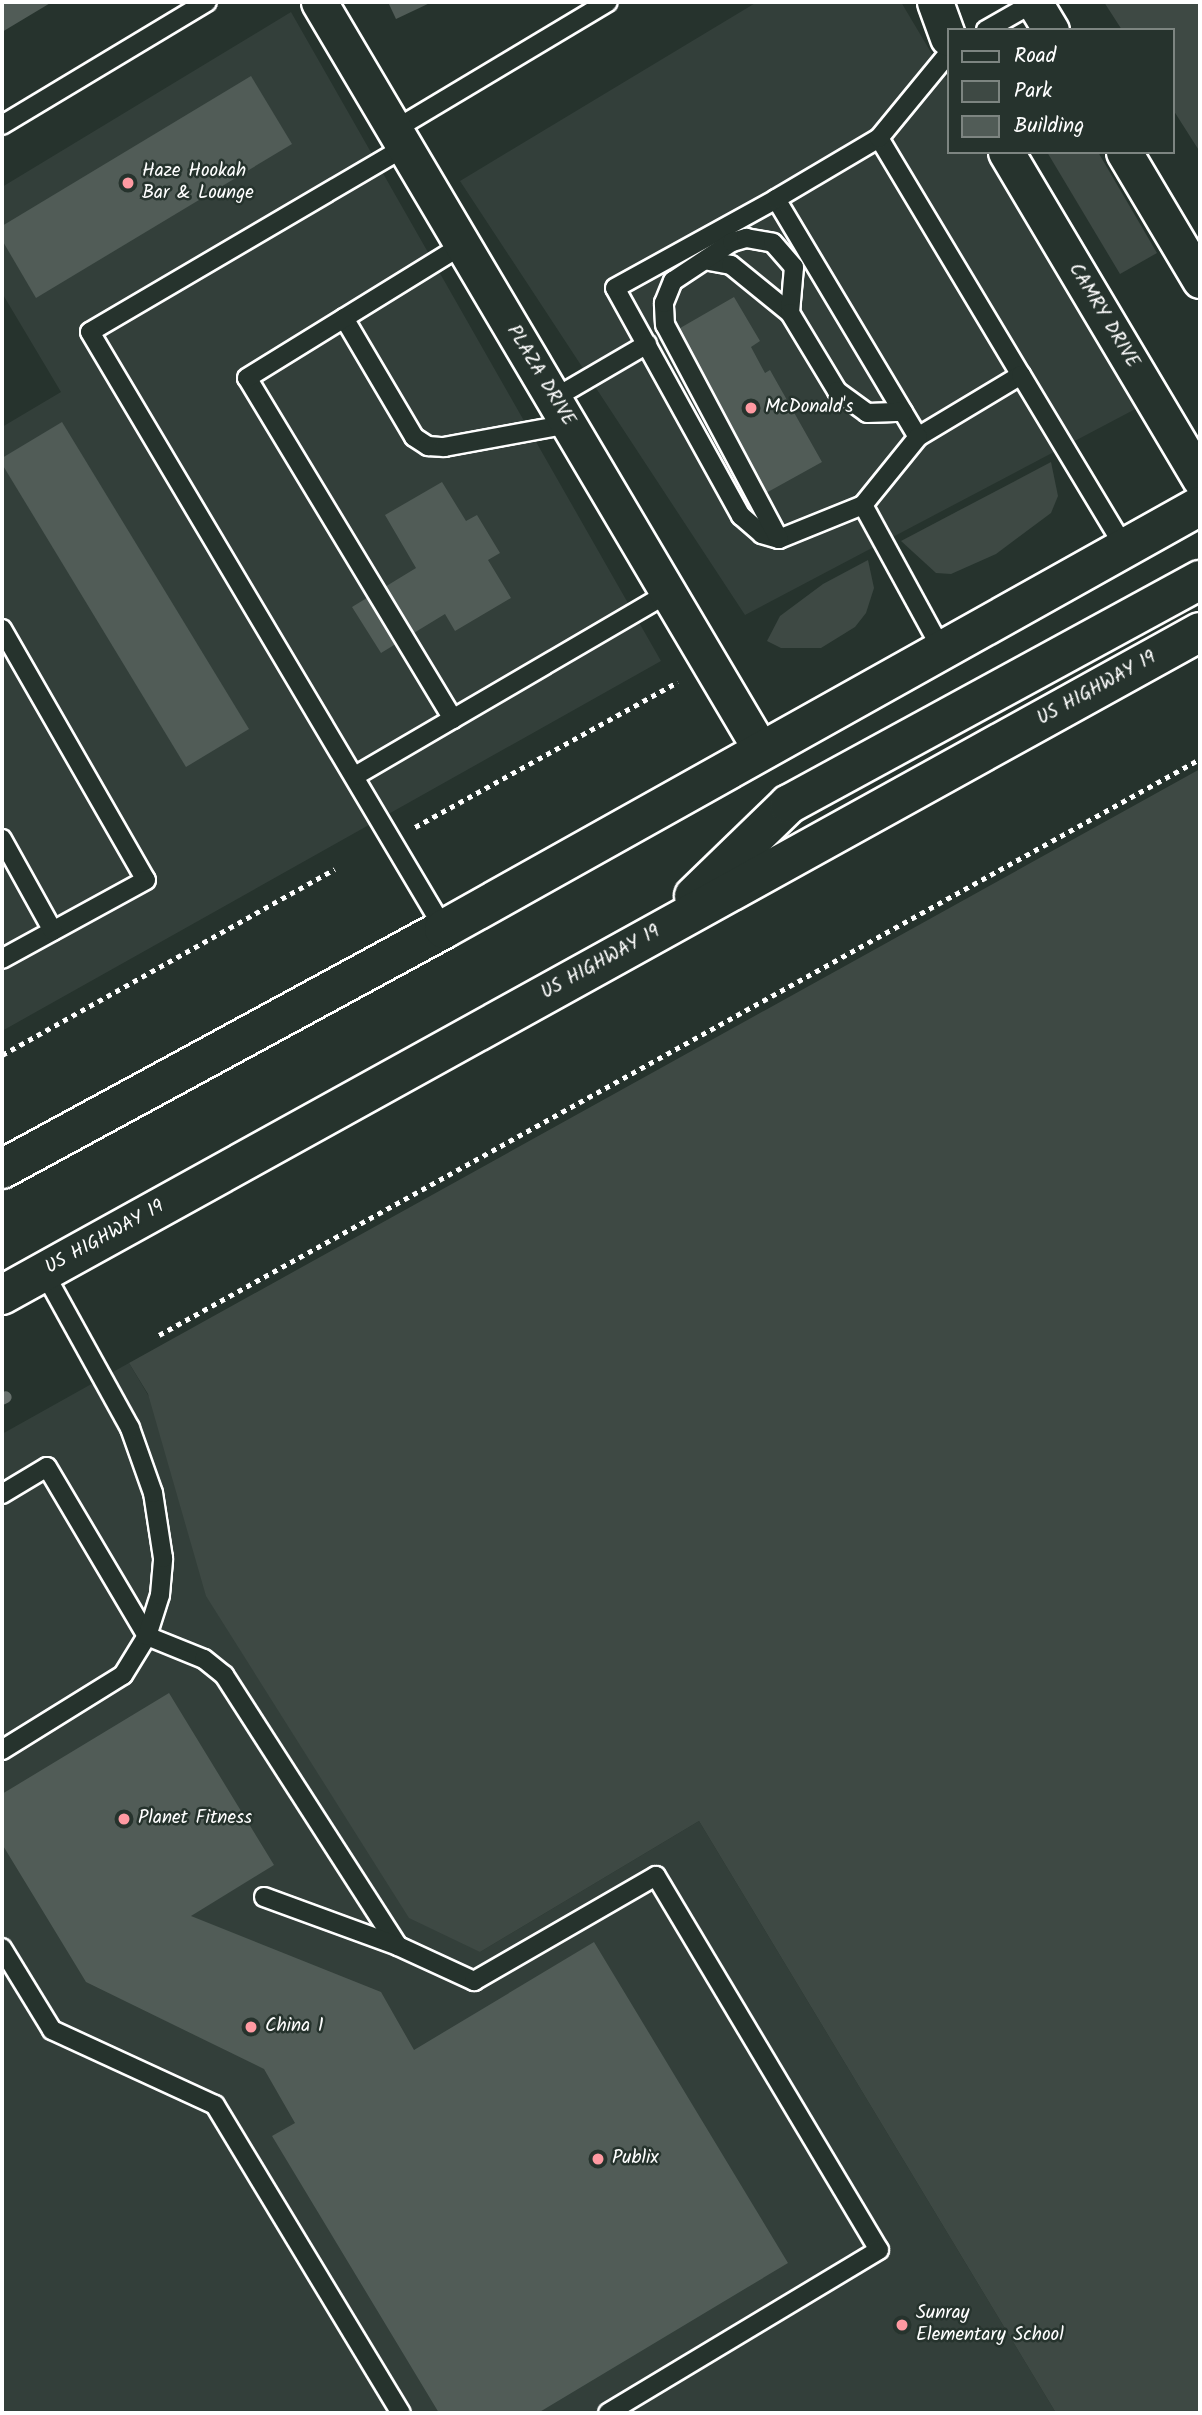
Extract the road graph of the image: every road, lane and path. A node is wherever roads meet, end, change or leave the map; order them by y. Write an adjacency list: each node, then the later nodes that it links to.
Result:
1 (207, 2): 10 (lane)
2 (319, 2): 12 (street, PLAZA DRIVE)
3 (608, 2): 12 (lane)
4 (934, 2): 8 (street)
5 (1035, 2): 6 (lane); 7 (street)
6 (990, 28)
7 (1050, 28)
8 (946, 33)
9 (946, 56): 11 (lane)
10 (2, 125)
11 (879, 138): 15 (lane); 22 (lane)
12 (400, 139): 16 (street, PLAZA DRIVE); 40 (lane)
13 (1007, 154): 26 (street, CAMRY DRIVE)
14 (1125, 154): 18 (street)
15 (776, 200): 21 (lane); 24 (lane)
16 (462, 245): 20 (lane); 23 (street, PLAZA DRIVE)
17 (709, 261): 19 (lane); 19 (lane); 29 (lane)
18 (1200, 280)
19 (790, 313): 24 (lane)
20 (344, 318): 23 (lane); 37 (lane)
21 (647, 344): 23 (lane); 29 (lane)
22 (1021, 375): 25 (lane); 30 (lane)
23 (561, 411): 32 (street, PLAZA DRIVE)
24 (903, 412): 25 (lane)
25 (918, 437): 27 (lane)
26 (1200, 479)
27 (863, 505): 29 (lane); 35 (lane)
28 (1200, 506): 30 (highway)
29 (779, 539)
30 (1125, 548): 35 (highway)
31 (1200, 580): 46 (highway)
32 (668, 593): 37 (lane); 38 (street, PLAZA DRIVE)
33 (2, 629): 45 (lane)
34 (1200, 632): 46 (highway, US HIGHWAY 19)
35 (942, 650): 38 (highway)
36 (678, 682): 41 (path)
37 (453, 719): 40 (lane)
38 (761, 750): 44 (highway)
39 (1200, 759): 52 (path)
40 (355, 776): 44 (lane)
41 (414, 828)
42 (2, 839): 45 (lane)
43 (335, 869): 48 (path)
44 (444, 929): 49 (highway)
45 (53, 931): 47 (lane)
46 (657, 932): 50 (highway, US HIGHWAY 19)
47 (2, 959)
48 (2, 1055)
49 (4, 1163)
50 (44, 1272): 51 (highway, US HIGHWAY 19); 54 (lane)
51 (2, 1295)
52 (159, 1335)
53 (2, 1494): 54 (lane)
54 (147, 1636): 55 (lane); 57 (lane)
55 (2, 1750)
56 (264, 1897): 57 (lane)
57 (398, 1946): 60 (lane)
58 (2, 1948): 59 (lane)
59 (401, 2413)
60 (608, 2413)

